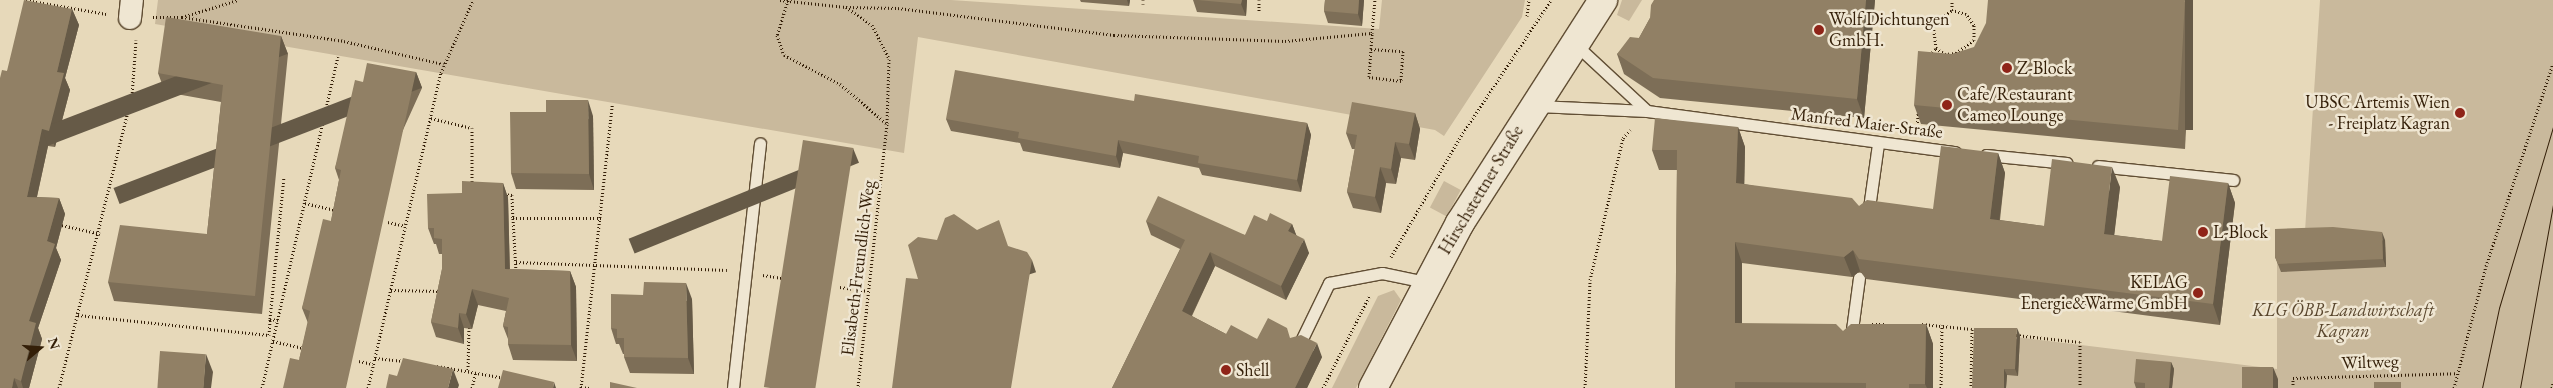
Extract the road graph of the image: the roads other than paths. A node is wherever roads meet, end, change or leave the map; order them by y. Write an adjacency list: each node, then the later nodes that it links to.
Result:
1 (1603, 0): 2 (main road, Hirschstettner Straße)
2 (1575, 44): 3 (main road, Hirschstettner Straße); 4 (lane)
3 (1533, 106): 4 (lane, Manfred Maier-Straße); 10 (main road, Hirschstettner Straße)
4 (1646, 111): 6 (lane, Manfred Maier-Straße)
5 (760, 143): 13 (lane)
6 (1878, 144): 7 (lane, Manfred Maier-Straße); 8 (lane)
7 (2233, 180)
8 (1867, 219)
9 (1859, 278): 11 (lane)
10 (1426, 282): 12 (lane); 14 (main road, Hirschstettner Straße)
11 (1851, 344)
12 (1299, 345)
13 (733, 388)
14 (1372, 388)

